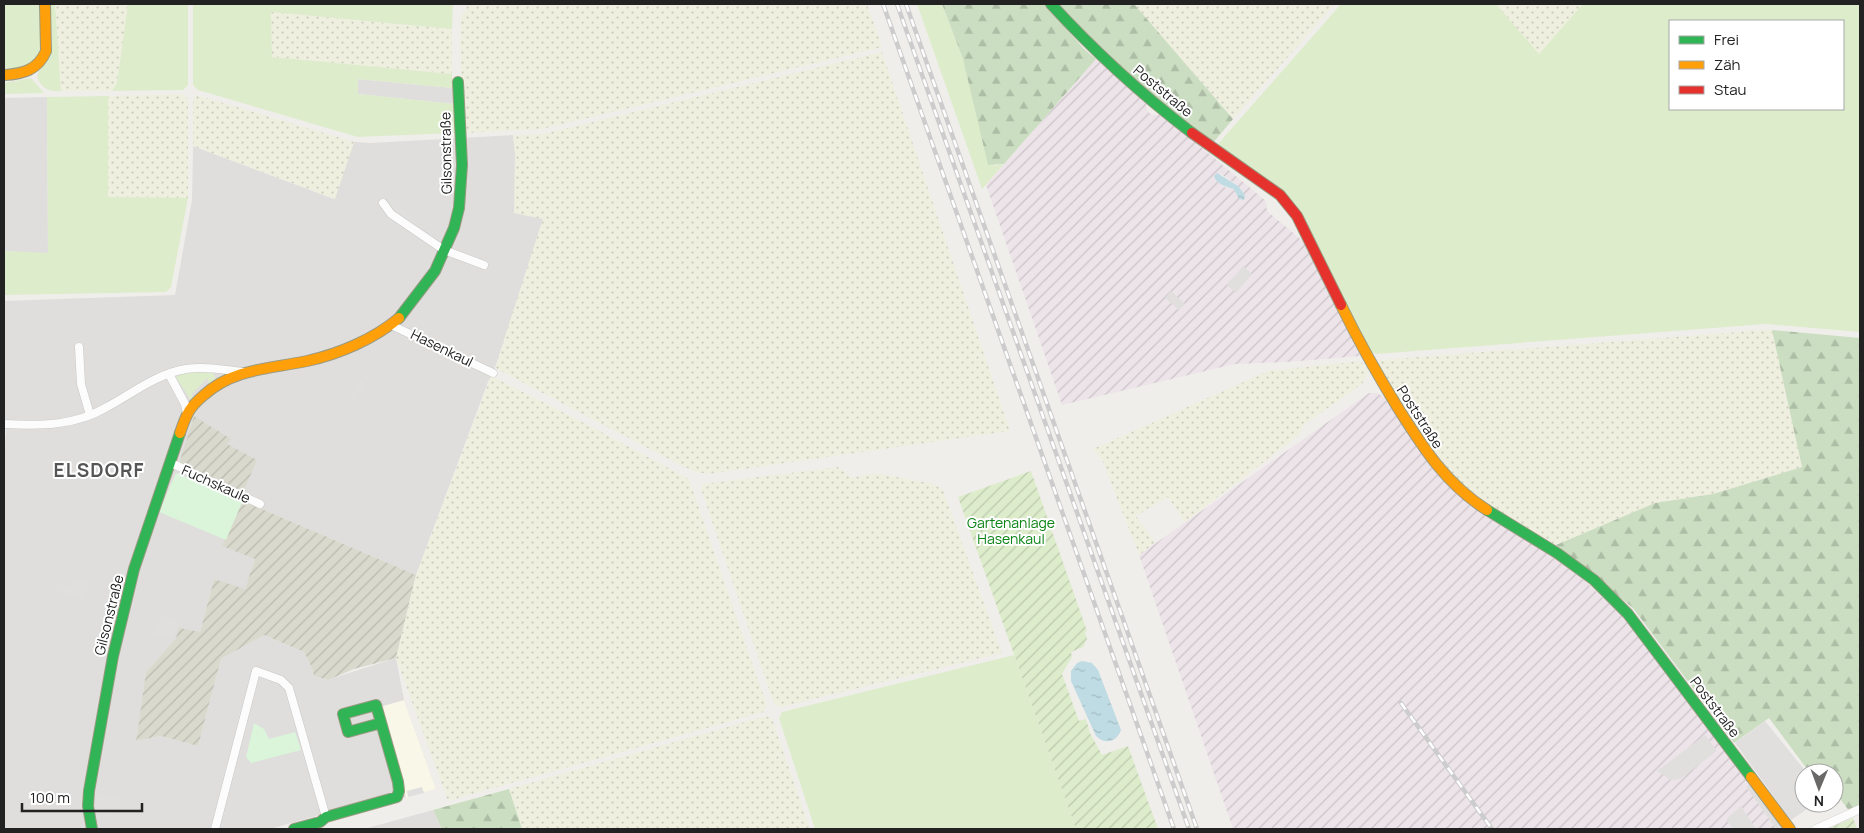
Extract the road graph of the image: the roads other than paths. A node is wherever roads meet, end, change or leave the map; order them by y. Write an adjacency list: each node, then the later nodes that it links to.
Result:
1 (44, 4): 3 (street)
2 (1051, 4): 24 (street, Poststraße)
3 (4, 75)
4 (458, 82): 6 (street, Gilsonstraße)
5 (382, 203): 6 (street)
6 (444, 250): 7 (street); 8 (street, Gilsonstraße)
7 (484, 265)
8 (391, 325): 10 (street, Gilsonstraße); 11 (street, Hasenkaul)
9 (79, 347): 14 (street)
10 (247, 372): 12 (street, Gilsonstraße); 13 (street, Gilsonstraße)
11 (493, 373)
12 (169, 374): 13 (street); 14 (street, Gilsonstraße)
13 (187, 414): 16 (street, Gilsonstraße)
14 (90, 415): 15 (street, Gilsonstraße)
15 (4, 424)
16 (171, 463): 17 (street, Fuchskaule); 21 (street, Gilsonstraße)
17 (260, 504)
18 (381, 723): 20 (street)
19 (1860, 809): 25 (street)
20 (326, 817): 22 (street); 23 (street)
21 (92, 829)
22 (216, 829)
23 (294, 829)
24 (1790, 829)
25 (1816, 829)

